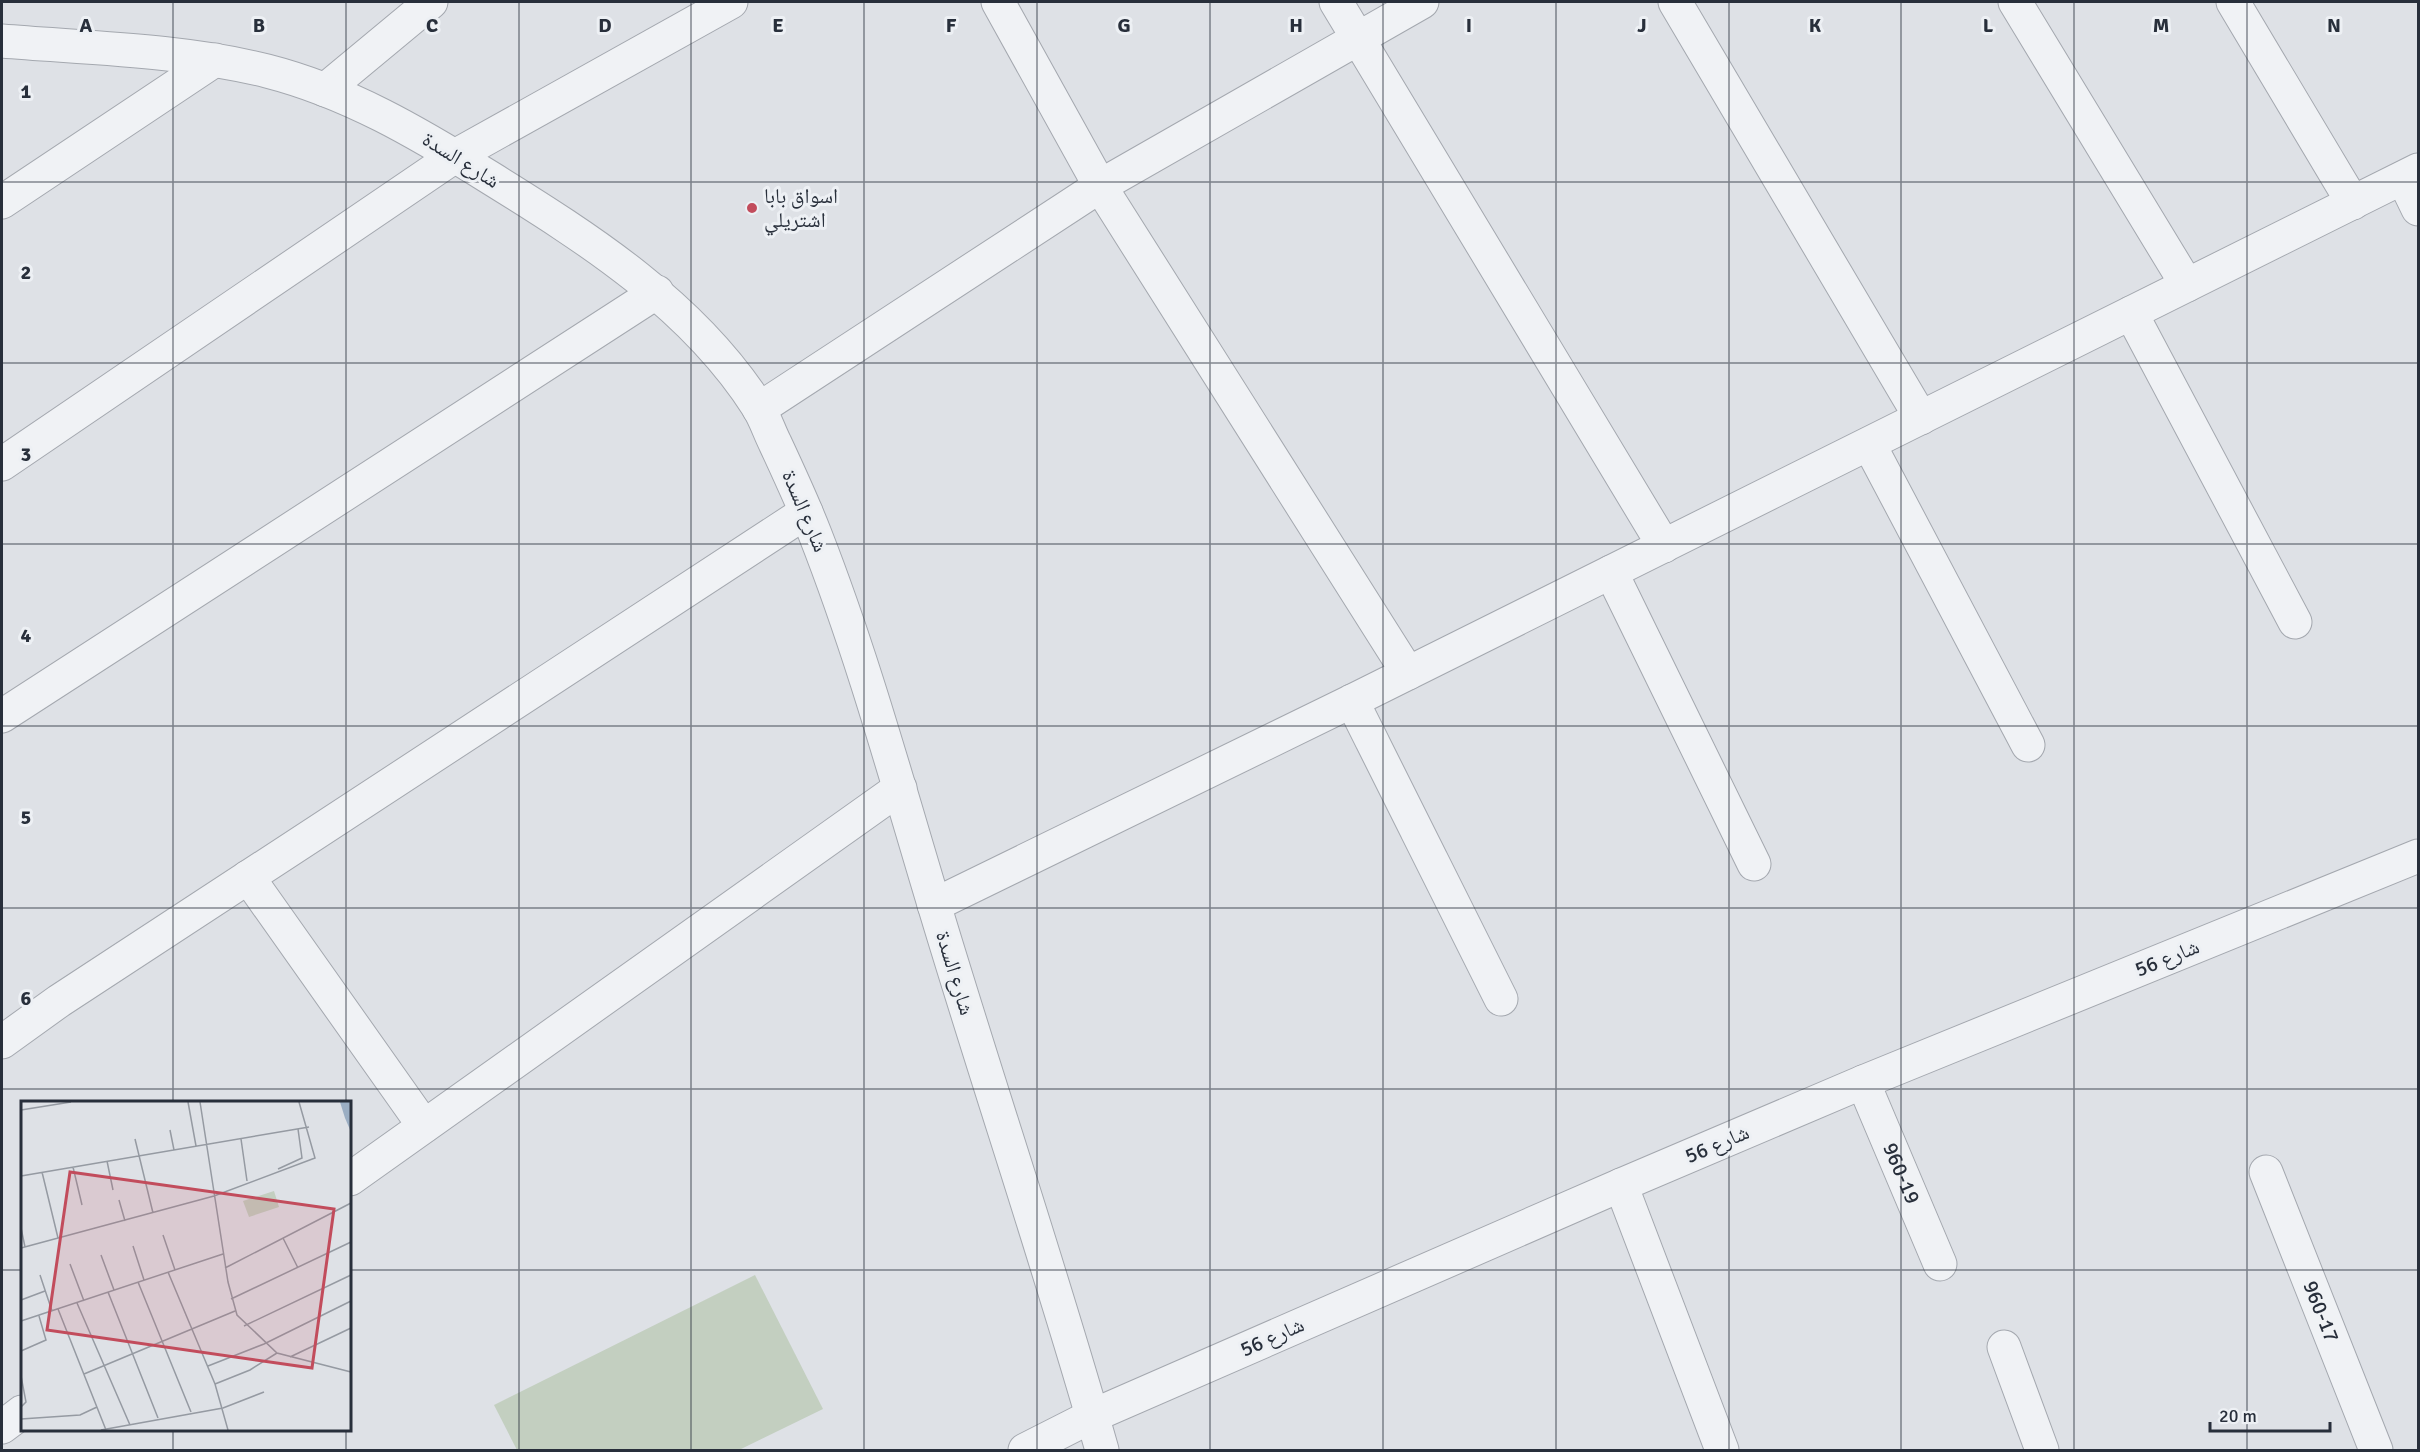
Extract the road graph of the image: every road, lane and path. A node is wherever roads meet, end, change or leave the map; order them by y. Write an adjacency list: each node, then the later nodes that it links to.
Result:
1 (431, 2): 12 (street)
2 (731, 2): 13 (street)
3 (998, 2): 15 (street)
4 (1336, 2): 9 (street)
5 (1422, 2): 9 (street)
6 (1675, 2): 23 (street)
7 (2015, 2): 19 (street)
8 (2233, 2): 17 (street)
9 (1358, 38): 15 (street); 27 (street)
10 (2, 41): 11 (street, شارع السدة)
11 (215, 60): 12 (street, شارع السدة); 16 (street)
12 (325, 90): 13 (street, شارع السدة)
13 (455, 156): 20 (street, شارع السدة); 25 (street)
14 (2411, 174): 17 (street); 18 (street)
15 (1100, 186): 22 (street); 30 (street)
16 (2, 202)
17 (2353, 203): 19 (street)
18 (2418, 209)
19 (2187, 285): 21 (street)
20 (657, 292): 22 (street, شارع السدة); 32 (street)
21 (2131, 313): 23 (street); 29 (street)
22 (759, 409): 26 (street, شارع السدة)
23 (1921, 418): 24 (street)
24 (1869, 444): 27 (street); 33 (street)
25 (2, 464)
26 (806, 512): 34 (street, شارع السدة); 37 (street)
27 (1664, 546): 28 (street)
28 (1611, 572): 30 (street); 36 (street)
29 (2295, 622)
30 (1408, 673): 31 (street)
31 (1352, 701): 38 (street); 39 (street)
32 (2, 716)
33 (2028, 745)
34 (900, 788): 38 (street, شارع السدة); 42 (street)
35 (2418, 856): 41 (street, شارع 56)
36 (1754, 864)
37 (248, 877): 40 (street); 42 (street)
38 (934, 905): 49 (street, شارع السدة)
39 (1501, 999)
40 (2, 1042)
41 (1863, 1082): 45 (street, شارع 56); 46 (street, 960-19)
42 (424, 1126): 44 (street)
43 (2266, 1172): 55 (street, 960-17)
44 (351, 1178)
45 (1621, 1185): 49 (street, شارع 56); 53 (street)
46 (1940, 1264)
47 (2004, 1347): 54 (street)
48 (21, 1413): 50 (street)
49 (1092, 1416): 51 (street, شارع 56); 52 (street, شارع السدة)
50 (2, 1427)
51 (1025, 1450)
52 (1102, 1450)
53 (1722, 1450)
54 (2042, 1450)
55 (2376, 1450)

